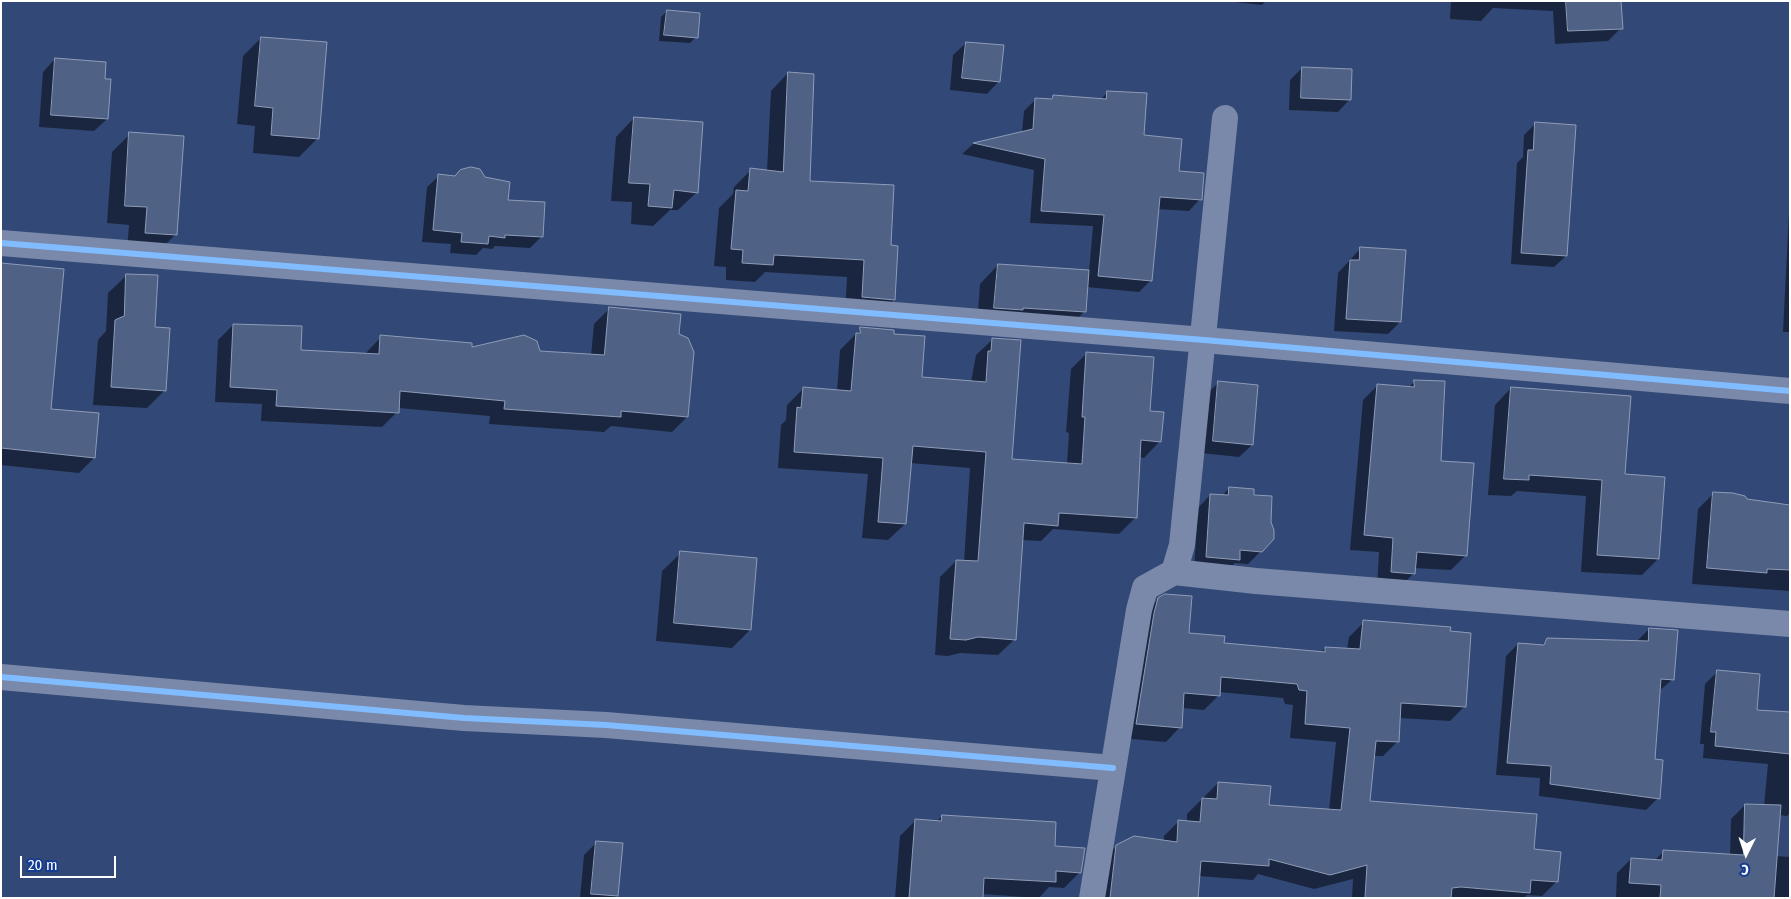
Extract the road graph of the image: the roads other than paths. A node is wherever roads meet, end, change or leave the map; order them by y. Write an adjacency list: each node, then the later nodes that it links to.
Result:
1 (1225, 118): 3 (street)
2 (1, 243): 3 (street)
3 (1204, 340): 4 (street); 5 (street)
4 (1790, 392)
5 (1174, 572): 6 (street); 8 (street)
6 (1790, 624)
7 (1, 678): 8 (street)
8 (1113, 768): 9 (street)
9 (1092, 898)

